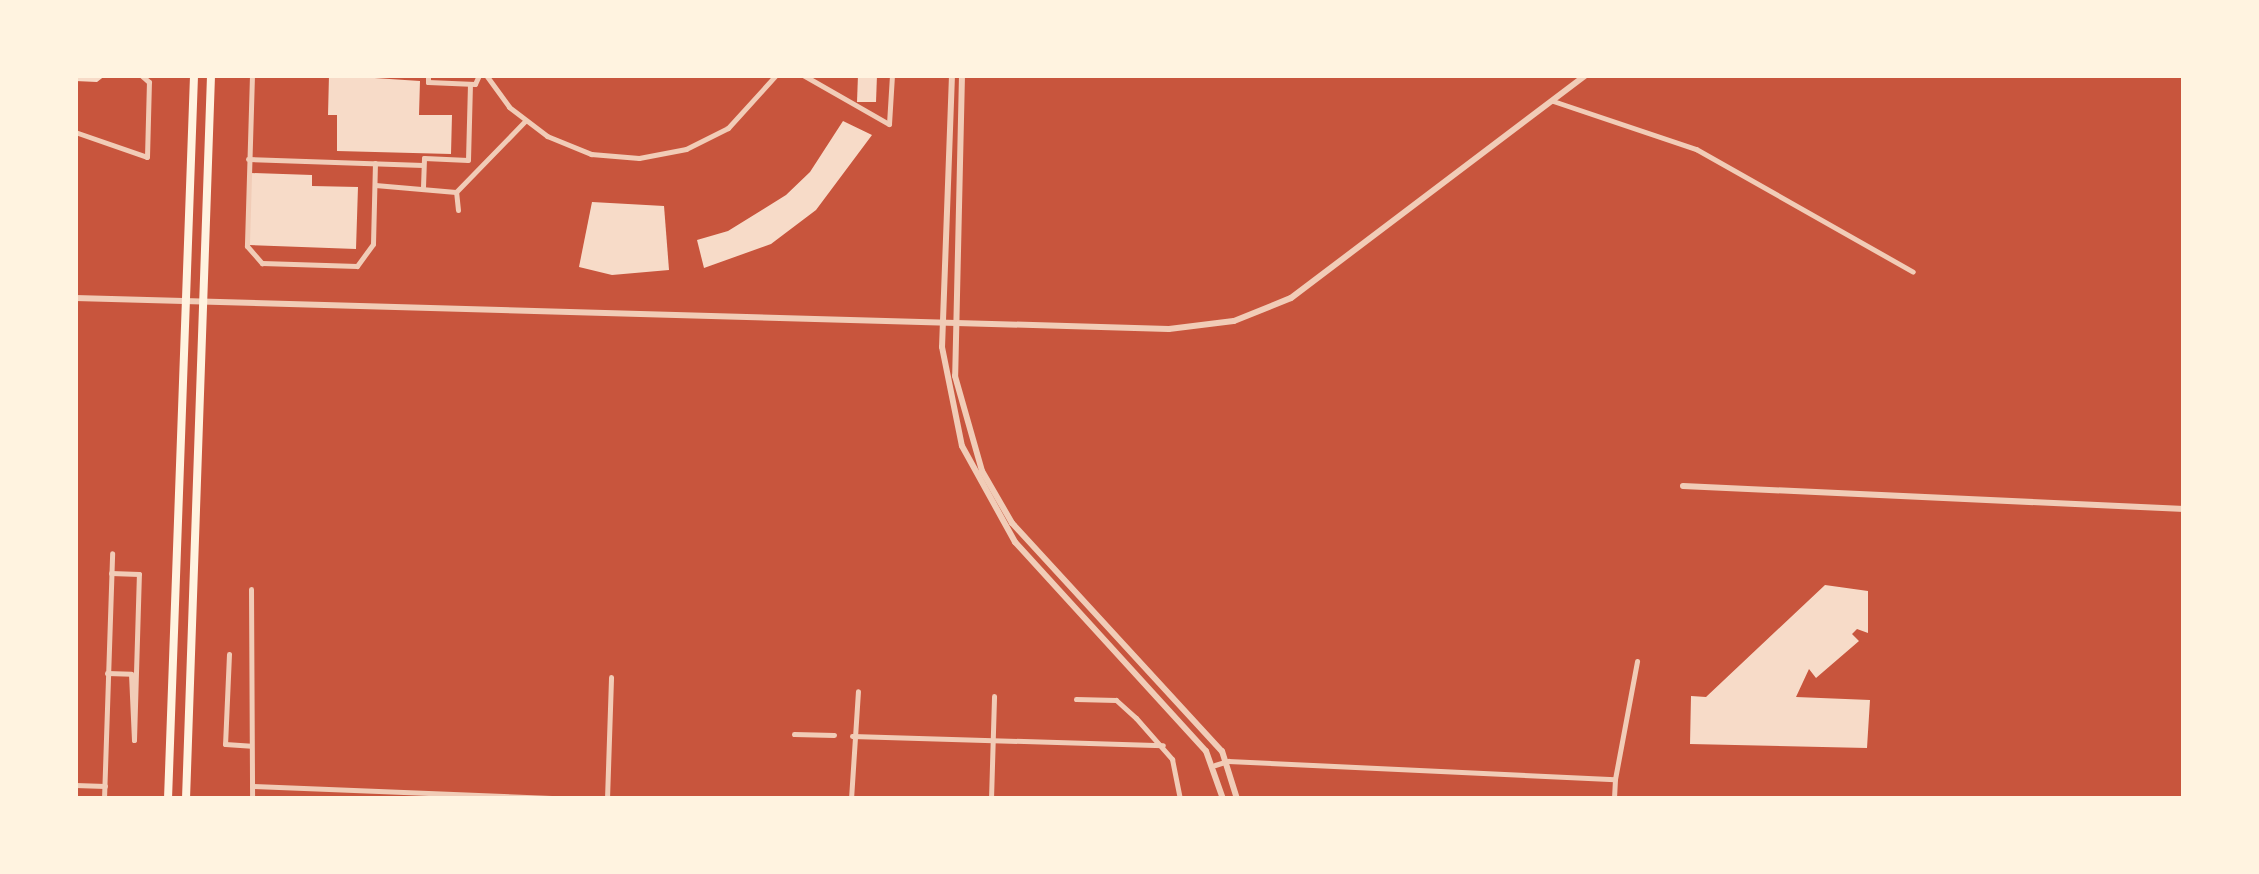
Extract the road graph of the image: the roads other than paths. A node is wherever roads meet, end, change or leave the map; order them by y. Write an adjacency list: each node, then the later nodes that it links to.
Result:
1 (140, 75): 16 (street)
2 (194, 75): 26 (main road)
3 (211, 75): 27 (main road)
4 (252, 75): 17 (street)
5 (428, 75): 13 (street)
6 (482, 75): 13 (street); 15 (street)
7 (776, 75): 15 (street)
8 (803, 75): 9 (street)
9 (892, 75)
10 (952, 75): 28 (street)
11 (962, 75): 29 (street)
12 (1586, 75): 14 (street)
13 (470, 84): 19 (street)
14 (1553, 101): 24 (street); 29 (street)
15 (525, 121): 22 (street)
16 (75, 132)
17 (248, 159): 18 (street); 20 (street)
18 (375, 163): 19 (street); 20 (street)
19 (423, 165): 21 (street)
20 (375, 185): 21 (street)
21 (423, 187): 22 (street)
22 (456, 192): 23 (street)
23 (458, 210)
24 (1913, 272)
25 (75, 298): 26 (street)
26 (186, 302): 27 (street); 55 (main road)
27 (203, 302): 28 (street); 56 (main road)
28 (942, 324): 29 (street); 49 (street)
29 (954, 324): 48 (street)
30 (1684, 486): 31 (street)
31 (2184, 509)
32 (112, 553): 33 (street)
33 (110, 573): 37 (street); 37 (street)
34 (251, 589): 47 (street)
35 (229, 654): 47 (street)
36 (1637, 661): 50 (street)
37 (107, 674): 52 (street)
38 (611, 678): 59 (street)
39 (858, 691): 44 (street)
40 (994, 696): 45 (street)
41 (1076, 699): 46 (street)
42 (794, 734): 43 (street)
43 (834, 736)
44 (852, 736): 45 (street); 60 (street)
45 (993, 740): 46 (street); 61 (street)
46 (1163, 745): 62 (street)
47 (252, 746): 53 (street)
48 (1228, 760): 49 (street); 50 (street); 64 (street)
49 (1215, 765): 63 (street)
50 (1615, 778): 65 (street)
51 (75, 785): 52 (street)
52 (105, 786): 54 (street)
53 (252, 786): 57 (street); 58 (street)
54 (104, 799)
55 (168, 799)
56 (186, 799)
57 (252, 799)
58 (577, 799)
59 (607, 799)
60 (851, 799)
61 (990, 799)
62 (1180, 799)
63 (1223, 799)
64 (1237, 799)
65 (1614, 799)

